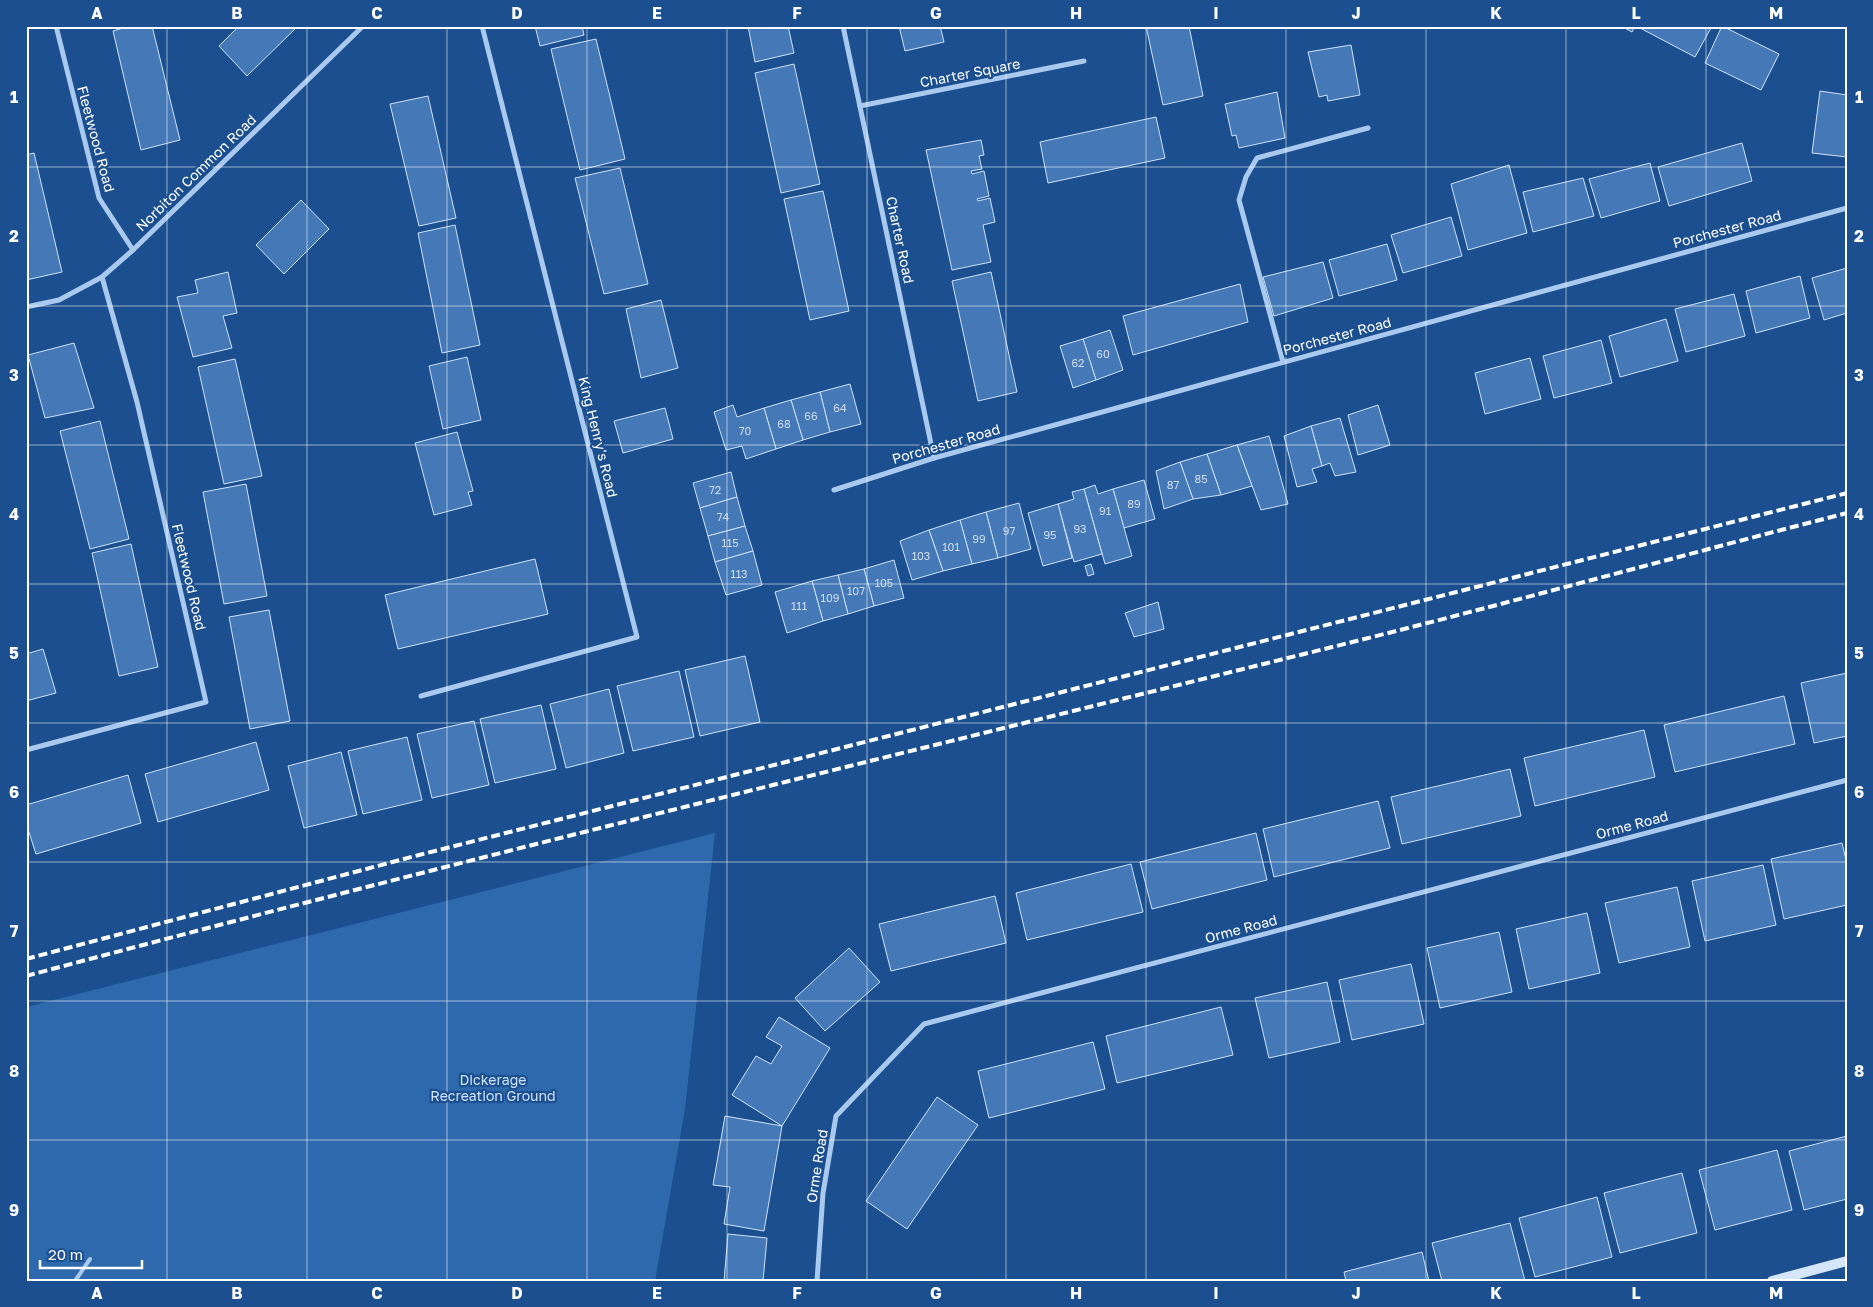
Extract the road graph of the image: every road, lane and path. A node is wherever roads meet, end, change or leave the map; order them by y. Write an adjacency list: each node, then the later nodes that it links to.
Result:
1 (56, 26): 9 (street, Fleetwood Road)
2 (363, 26): 9 (street, Norbiton Common Road)
3 (482, 26): 15 (street, King Henry's Road)
4 (843, 26): 6 (street, Charter Road)
5 (1084, 61): 6 (street, Charter Square)
6 (860, 106): 13 (street, Charter Road)
7 (1368, 128): 12 (street)
8 (1847, 208): 12 (street, Porchester Road)
9 (133, 250): 10 (street, Norbiton Common Road)
10 (102, 277): 11 (street, Norbiton Common Road); 16 (street, Fleetwood Road)
11 (26, 307)
12 (1283, 362): 13 (street, Porchester Road)
13 (934, 458): 14 (street, Porchester Road)
14 (834, 490)
15 (421, 696)
16 (26, 750)
17 (1847, 780): 21 (street, Orme Road)
18 (90, 1260): 20 (lane)
19 (1847, 1261): 22 (street)
20 (75, 1281)
21 (816, 1281)
22 (1772, 1281)

